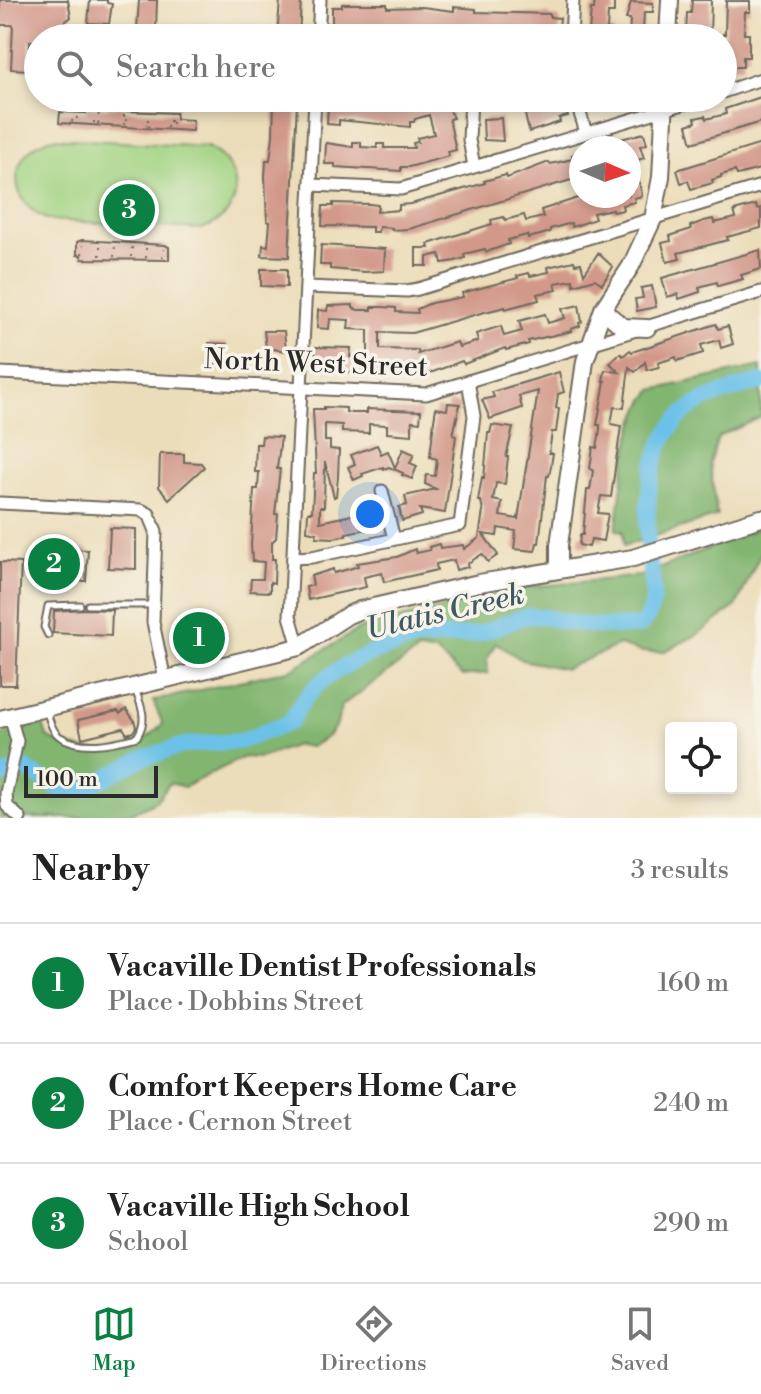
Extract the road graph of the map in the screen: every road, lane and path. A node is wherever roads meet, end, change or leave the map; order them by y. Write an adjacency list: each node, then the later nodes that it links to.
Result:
1 (320, 0): 4 (street)
2 (573, 0): 5 (street)
3 (670, 0): 6 (main road)
4 (319, 24)
5 (572, 24)
6 (669, 24)
7 (761, 79): 8 (street)
8 (737, 87)
9 (99, 112): 20 (path)
10 (124, 112): 21 (path)
11 (148, 112): 22 (path)
12 (314, 112): 26 (street)
13 (470, 112): 25 (street)
14 (580, 112): 24 (street)
15 (642, 112): 24 (street)
16 (664, 112): 28 (main road)
17 (170, 113): 23 (path)
18 (75, 115): 19 (path)
19 (75, 122)
20 (96, 124)
21 (125, 125)
22 (147, 126)
23 (170, 128)
24 (586, 132): 25 (street)
25 (474, 166): 26 (street)
26 (311, 185): 41 (street)
27 (761, 186): 28 (street)
28 (653, 219): 41 (street); 43 (main road)
29 (83, 245): 35 (path)
30 (100, 245): 36 (path)
31 (115, 246): 37 (path)
32 (132, 247): 38 (path)
33 (146, 248): 39 (path)
34 (164, 249): 40 (path)
35 (82, 254)
36 (100, 256)
37 (114, 257)
38 (131, 257)
39 (146, 258)
40 (163, 258)
41 (307, 287): 48 (street)
42 (761, 292): 44 (street, North West Street)
43 (603, 310): 44 (main road); 45 (main road)
44 (647, 328): 45 (street, North West Street)
45 (590, 343): 47 (street, North West Street); 54 (main road)
46 (0, 373): 48 (street, North West Street)
47 (468, 381): 48 (street, North West Street); 52 (street)
48 (301, 388): 53 (street)
49 (382, 491): 52 (street)
50 (0, 503): 57 (street)
51 (761, 518): 54 (main road)
52 (394, 539): 53 (street)
53 (293, 558): 59 (street)
54 (559, 568): 59 (main road)
55 (80, 605): 58 (lane)
56 (88, 605): 57 (lane)
57 (153, 605): 60 (street)
58 (48, 635)
59 (299, 647): 60 (main road)
60 (165, 680): 61 (main road)
61 (135, 687): 62 (main road); 62 (lane)
62 (46, 708): 63 (main road)
63 (5, 718): 64 (street)
64 (20, 818)

